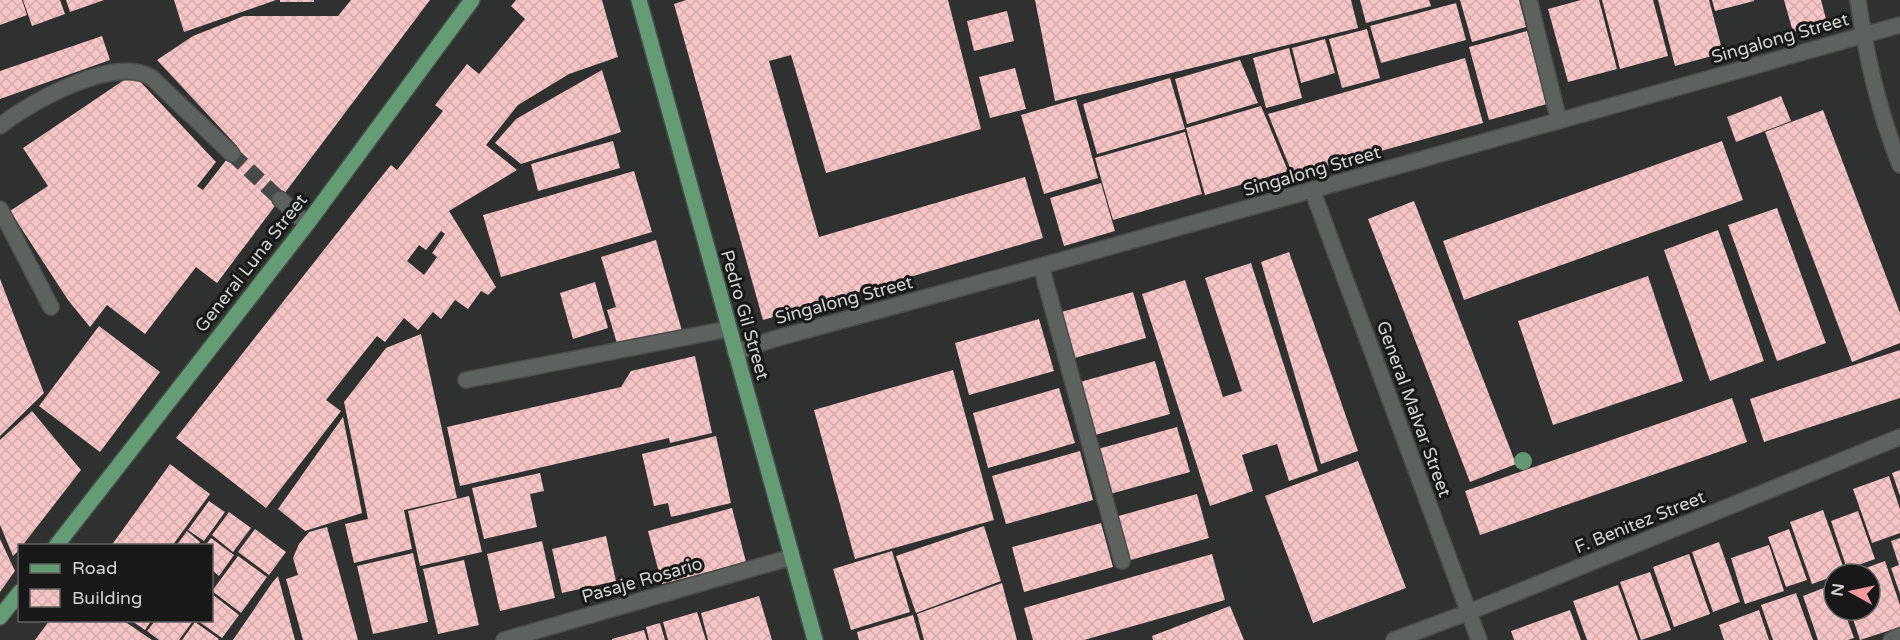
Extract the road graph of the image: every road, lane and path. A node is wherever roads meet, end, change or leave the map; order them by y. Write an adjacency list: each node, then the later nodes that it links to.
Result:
1 (472, 0): 14 (main road, General Luna Street)
2 (639, 0): 17 (main road, Pedro Gil Street)
3 (1529, 0): 7 (street)
4 (1858, 0): 6 (street)
5 (1900, 25): 6 (street, Singalong Street)
6 (1863, 35): 7 (street, Singalong Street); 10 (street)
7 (1559, 121): 11 (street, Singalong Street)
8 (0, 126): 9 (street)
9 (232, 154)
10 (1900, 165)
11 (1313, 192): 15 (street, Singalong Street); 25 (street, General Malvar Street)
12 (280, 199): 14 (street)
13 (0, 209): 16 (street)
14 (307, 224): 21 (main road, General Luna Street)
15 (1041, 266): 18 (street, Singalong Street); 23 (street)
16 (51, 307)
17 (728, 329): 18 (main road, Pedro Gil Street); 19 (street)
18 (735, 352): 22 (main road, Pedro Gil Street)
19 (466, 380)
20 (1900, 437): 25 (street, F. Benitez Street)
21 (58, 544)
22 (792, 557): 28 (street, Pasaje Rosario); 29 (main road, Pedro Gil Street)
23 (1122, 561)
24 (18, 594): 26 (main road)
25 (1469, 612): 30 (street, F. Benitez Street); 31 (street, General Malvar Street)
26 (0, 617)
27 (1900, 636): 32 (street)
28 (504, 640)
29 (815, 640)
30 (1394, 640)
31 (1479, 640)
32 (1891, 640)

